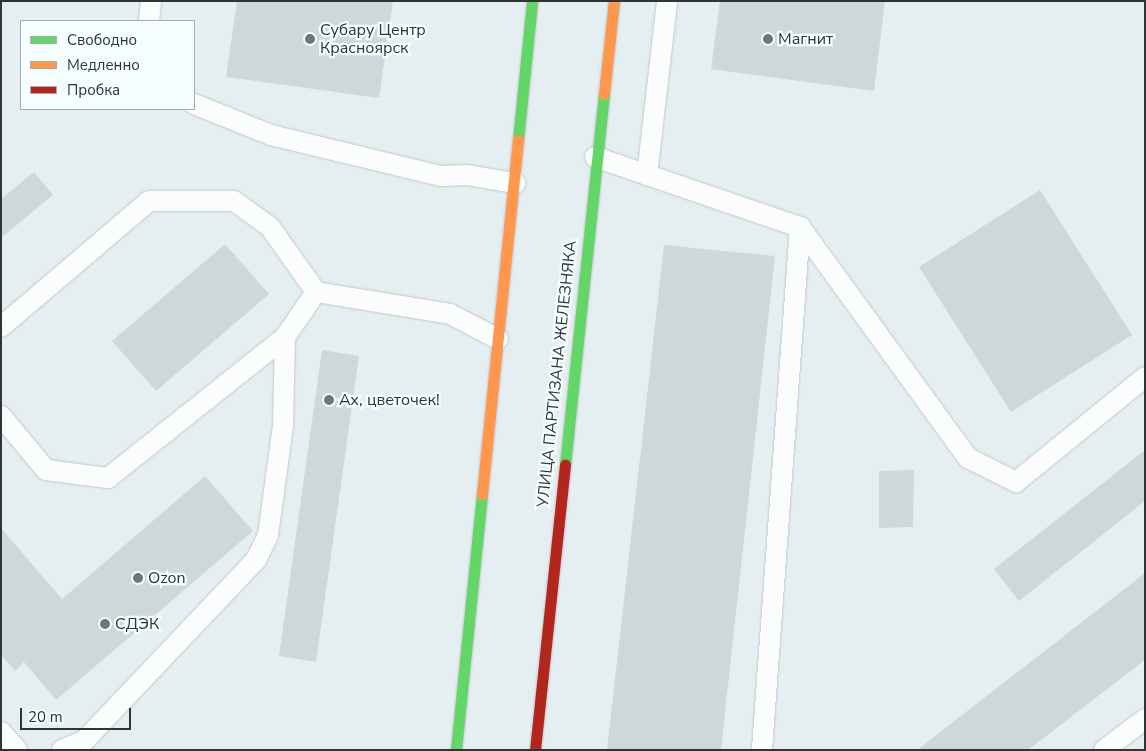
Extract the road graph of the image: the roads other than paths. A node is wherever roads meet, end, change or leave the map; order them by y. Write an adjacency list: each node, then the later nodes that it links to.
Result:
1 (151, 1): 5 (lane)
2 (532, 1): 9 (main road)
3 (614, 1): 7 (main road, УЛИЦА ПАРТИЗАНА ЖЕЛЕЗНЯКА)
4 (667, 1): 8 (lane)
5 (149, 20)
6 (195, 104): 9 (lane)
7 (595, 157): 8 (lane); 22 (main road, УЛИЦА ПАРТИЗАНА ЖЕЛЕЗНЯКА)
8 (647, 175): 10 (lane)
9 (514, 183): 14 (main road)
10 (800, 227): 15 (lane); 23 (lane)
11 (316, 292): 12 (lane); 13 (lane); 14 (lane)
12 (1, 327)
13 (285, 337): 16 (lane); 20 (lane)
14 (498, 339): 21 (main road)
15 (1145, 377)
16 (1, 416)
17 (1145, 719): 24 (lane)
18 (1, 732): 19 (lane)
19 (17, 750)
20 (62, 750)
21 (456, 750)
22 (535, 750)
23 (762, 750)
24 (1104, 750)

